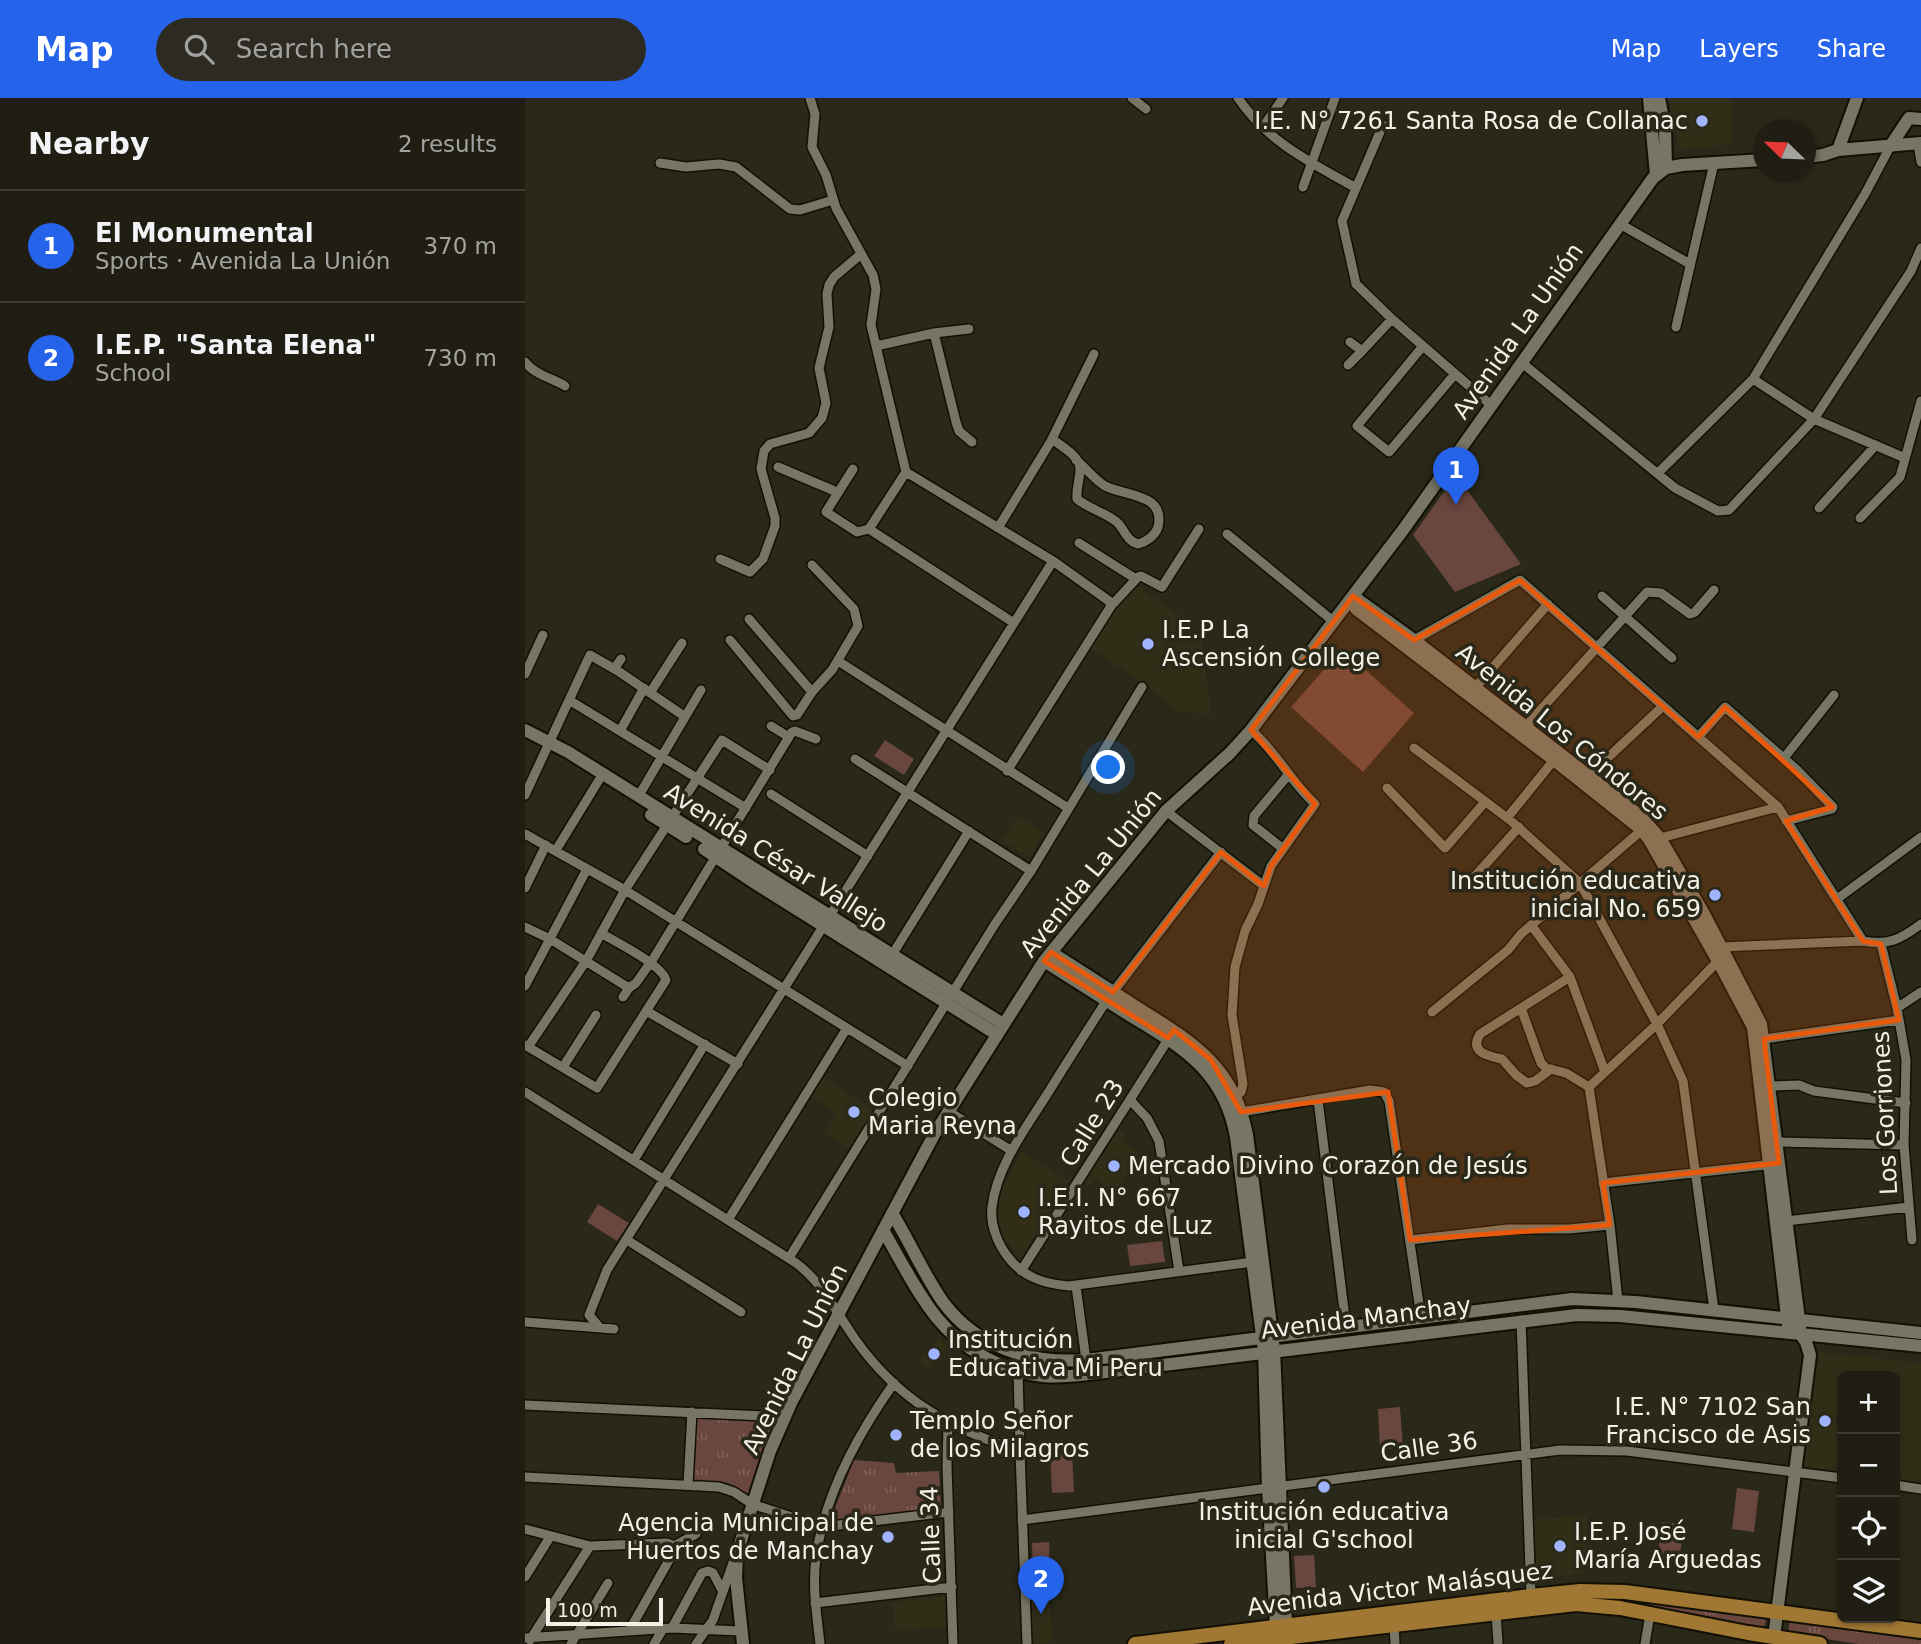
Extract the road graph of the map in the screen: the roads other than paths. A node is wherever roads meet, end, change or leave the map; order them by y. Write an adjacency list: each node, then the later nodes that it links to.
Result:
1 (810, 98): 25 (street)
2 (1132, 98): 9 (street)
3 (1238, 98): 12 (street)
4 (1283, 98): 12 (street)
5 (1335, 98): 20 (street)
6 (1649, 98): 22 (street)
7 (1659, 98): 22 (street)
8 (1857, 98): 15 (street)
9 (1146, 109)
10 (1921, 119): 14 (street)
11 (1383, 125): 24 (street)
12 (1263, 127): 20 (street)
13 (1919, 144): 14 (street); 18 (street)
14 (1891, 145): 15 (street); 43 (street)
15 (1838, 150): 16 (street)
16 (1816, 156)
17 (1753, 161): 21 (street)
18 (1921, 162)
19 (660, 163): 25 (street)
20 (1311, 163): 23 (street); 24 (street)
21 (1714, 163): 22 (street); 29 (street)
22 (1661, 171): 26 (street, Avenida La Unión)
23 (1303, 187)
24 (1356, 188): 30 (street)
25 (833, 200): 28 (street)
26 (1620, 224): 29 (street); 40 (street, Avenida La Unión)
27 (1921, 248): 47 (street)
28 (861, 254): 35 (street); 65 (street)
29 (1690, 264): 31 (street)
30 (1392, 319): 36 (street); 37 (street)
31 (1676, 327)
32 (969, 329): 33 (street)
33 (934, 333): 35 (street); 49 (street)
34 (1350, 342): 37 (street)
35 (876, 346): 55 (street)
36 (1423, 346): 42 (street); 42 (street)
37 (1362, 351): 41 (street)
38 (1094, 354): 48 (street)
39 (525, 362): 44 (street)
40 (1521, 362): 46 (street, Avenida La Unión); 56 (street)
41 (1348, 365)
42 (1455, 374): 46 (street)
43 (1753, 379): 47 (street); 56 (street)
44 (565, 386)
45 (1921, 401): 51 (street)
46 (1491, 405): 71 (street, Avenida La Unión)
47 (1814, 419): 50 (street); 56 (street)
48 (1052, 439): 52 (street); 60 (street)
49 (972, 442)
50 (1875, 445): 51 (street); 58 (street)
51 (1905, 458): 59 (street)
52 (1076, 460): 52 (street)
53 (778, 467): 57 (street)
54 (853, 469): 57 (street)
55 (906, 472): 60 (street); 62 (street)
56 (1658, 473)
57 (837, 492): 62 (street)
58 (1819, 508)
59 (1860, 518)
60 (997, 528): 66 (street)
61 (1199, 528): 68 (street)
62 (869, 529): 77 (street)
63 (1227, 534): 76 (street)
64 (1079, 543): 68 (street)
65 (720, 559)
66 (1053, 561): 73 (street); 77 (street)
67 (812, 565): 85 (street)
68 (1136, 579): 73 (street)
69 (1714, 590): 74 (street)
70 (1602, 596): 74 (street)
71 (1350, 599): 76 (street, Avenida La Unión); 80 (street, Avenida Los Cóndores); 111 (street, Avenida Los Cóndores)
72 (1548, 604): 80 (street); 82 (street); 89 (street)
73 (1111, 606): 113 (street)
74 (1624, 616): 82 (street); 83 (street)
75 (749, 619): 92 (street)
76 (1333, 621): 99 (street, Avenida La Unión)
77 (1014, 623): 102 (street)
78 (543, 635): 87 (street)
79 (730, 639): 92 (street)
80 (1414, 640): 89 (street, Avenida Los Cóndores)
81 (682, 643): 91 (street)
82 (1597, 647): 95 (street); 98 (street)
83 (1672, 658)
84 (621, 659): 86 (street)
85 (838, 661): 92 (street); 102 (street)
86 (614, 668): 91 (street); 94 (street)
87 (525, 674)
88 (1142, 687): 126 (street)
89 (1475, 688): 98 (street, Avenida Los Cóndores)
90 (701, 690): 96 (street)
91 (647, 691): 96 (street); 101 (street)
92 (812, 692)
93 (1834, 695): 109 (street)
94 (569, 699): 101 (street); 106 (street)
95 (1663, 706): 104 (street); 116 (street)
96 (684, 716): 108 (street)
97 (771, 726): 103 (street)
98 (1525, 727): 116 (street, Avenida Los Cóndores)
99 (1251, 730): 114 (street); 127 (street, Avenida La Unión)
100 (525, 731): 106 (street, Avenida César Vallejo)
101 (620, 731): 108 (street)
102 (946, 732): 113 (street); 119 (street)
103 (789, 737): 105 (street); 112 (street)
104 (1698, 737): 109 (street); 124 (street)
105 (816, 739)
106 (549, 745): 117 (street, Avenida César Vallejo); 121 (street); 122 (street, Avenida César Vallejo)
107 (1414, 748): 123 (street)
108 (661, 756): 115 (street); 122 (street)
109 (1784, 758): 130 (street)
110 (855, 759): 119 (street)
111 (1554, 760): 116 (street, Avenida Los Cóndores); 128 (street)
112 (770, 770): 115 (street); 125 (street)
113 (1007, 771): 126 (street)
114 (1289, 774): 138 (street); 138 (street)
115 (697, 778): 125 (street); 129 (street)
116 (1585, 779): 133 (street, Avenida Los Cóndores); 136 (street, Avenida Los Cóndores)
117 (599, 780): 129 (street, Avenida César Vallejo); 139 (street)
118 (1387, 788): 123 (street)
119 (908, 792): 132 (street); 142 (street)
120 (771, 794): 142 (street)
121 (525, 795)
122 (638, 797): 129 (street, Avenida César Vallejo)
123 (1485, 802): 128 (street)
124 (1778, 807): 130 (street); 136 (street)
125 (746, 808): 140 (street)
126 (1068, 808): 144 (street)
127 (1166, 811): 141 (street); 162 (street, Avenida La Unión)
128 (1507, 818): 131 (street)
129 (669, 821): 140 (street, Avenida César Vallejo); 149 (street)
130 (1786, 821): 150 (street)
131 (1519, 828): 145 (street); 147 (street)
132 (969, 831): 144 (street); 161 (street)
133 (1642, 831): 145 (street); 164 (street, Avenida Los Cóndores)
134 (525, 834): 137 (street)
135 (1921, 837): 150 (street)
136 (1660, 838): 160 (street, Avenida Los Cóndores)
137 (546, 845): 139 (street); 148 (street)
138 (1282, 848): 146 (street)
139 (556, 850): 143 (street)
140 (718, 852): 151 (street); 152 (street, Avenida César Vallejo)
141 (1221, 852): 146 (street); 171 (street)
142 (868, 856): 152 (street)
143 (587, 869): 149 (street); 157 (street)
144 (1031, 871): 173 (street)
145 (1580, 883): 153 (street); 180 (street)
146 (1264, 886): 195 (street)
147 (1467, 886)
148 (525, 888)
149 (625, 890): 151 (street); 156 (street)
150 (1837, 900): 158 (street)
151 (674, 921): 165 (street); 169 (street)
152 (827, 922): 161 (street, Avenida César Vallejo); 169 (street); 173 (street, Avenida César Vallejo)
153 (1531, 925): 166 (street); 177 (street)
154 (1921, 925): 159 (street)
155 (525, 927): 157 (street)
156 (601, 933): 163 (street); 165 (street)
157 (550, 939): 163 (street); 167 (street)
158 (1863, 941): 159 (street); 160 (street)
159 (1881, 944): 175 (street, Los Gorriones)
160 (1721, 947): 184 (street, Avenida Los Cóndores)
161 (892, 955): 173 (street, Avenida César Vallejo)
162 (1047, 956): 171 (street); 182 (street, Avenida La Unión)
163 (586, 961): 168 (street); 186 (street)
164 (1718, 961): 180 (street); 205 (street, Avenida Los Cóndores)
165 (650, 963): 168 (street); 176 (street)
166 (1570, 977): 174 (street); 191 (street)
167 (525, 986)
168 (629, 988): 172 (street)
169 (785, 989): 181 (street); 187 (street)
170 (1921, 992): 175 (street)
171 (1110, 996): 183 (street); 203 (street)
172 (623, 997)
173 (950, 999): 182 (street, Avenida César Vallejo); 189 (street)
174 (1521, 1008): 190 (street); 190 (street)
175 (1897, 1009): 179 (street, Los Gorriones)
176 (647, 1012): 185 (street); 188 (street)
177 (1432, 1012)
178 (596, 1015): 188 (street)
179 (1899, 1020): 184 (street); 198 (street, Los Gorriones)
180 (1657, 1024): 191 (street); 206 (street)
181 (847, 1028): 189 (street); 211 (street)
182 (999, 1029): 199 (street, Avenida La Unión)
183 (1171, 1034): 195 (street); 196 (street, Calle 23); 219 (street)
184 (1765, 1039): 192 (street, Avenida Los Cóndores)
185 (705, 1044): 187 (street); 204 (street)
186 (526, 1046): 188 (street)
187 (738, 1065): 207 (street)
188 (563, 1066)
189 (908, 1066): 218 (street)
190 (1551, 1069): 193 (street)
191 (1605, 1072): 193 (street)
192 (1770, 1086): 198 (street); 201 (street, Avenida Los Cóndores)
193 (1589, 1087): 208 (street)
194 (525, 1092): 204 (street)
195 (1236, 1096): 200 (street)
196 (1130, 1100): 220 (street, Calle 23); 221 (street)
197 (1318, 1100): 200 (street); 216 (street); 231 (street)
198 (1906, 1103): 202 (street, Los Gorriones)
199 (948, 1111): 203 (street); 210 (street, Avenida La Unión)
200 (1241, 1112): 236 (street)
201 (1777, 1142): 202 (street); 205 (street, Avenida Los Cóndores)
202 (1904, 1145): 209 (street, Los Gorriones)
203 (1012, 1151): 220 (street)
204 (634, 1160): 207 (street)
205 (1775, 1164): 206 (street); 212 (street, Avenida Los Cóndores); 228 (street, Avenida Los Cóndores)
206 (1696, 1173): 208 (street); 224 (street)
207 (666, 1179): 211 (street); 215 (street)
208 (1604, 1183): 213 (street)
209 (1909, 1207): 212 (street); 217 (street, Los Gorriones)
210 (892, 1213): 214 (street, Avenida La Unión); 239 (street, Avenida Manchay)
211 (728, 1220): 218 (street)
212 (1786, 1221): 228 (street, Avenida Los Cóndores)
213 (1610, 1225): 216 (street); 223 (street)
214 (883, 1230): 226 (street, Avenida La Unión); 241 (street, Avenida Manchay)
215 (627, 1240): 225 (street); 232 (street)
216 (1410, 1240): 227 (street)
217 (1912, 1240)
218 (789, 1258): 226 (street)
219 (1253, 1262): 221 (street); 236 (street)
220 (1021, 1271): 222 (street)
221 (1179, 1271): 222 (street)
222 (1076, 1286): 240 (street)
223 (1618, 1301): 224 (street, Avenida Manchay); 227 (street, Avenida Manchay)
224 (1714, 1310): 228 (street, Avenida Manchay)
225 (741, 1312)
226 (838, 1314): 242 (street); 245 (street, Avenida La Unión)
227 (1420, 1317): 231 (street, Avenida Manchay)
228 (1793, 1319): 234 (street, Avenida Manchay); 235 (street, Avenida Los Cóndores)
229 (1521, 1320): 235 (street, Avenida Manchay); 238 (street, Avenida Manchay); 248 (street)
230 (525, 1322): 232 (street)
231 (1346, 1326): 236 (street, Avenida Manchay)
232 (600, 1328): 233 (street)
233 (614, 1329)
234 (1921, 1333)
235 (1795, 1335): 237 (street, Avenida Manchay); 249 (street, Avenida Los Cóndores)
236 (1268, 1336): 238 (street); 240 (street, Avenida Manchay)
237 (1921, 1346)
238 (1269, 1351): 241 (street, Avenida Manchay); 254 (street)
239 (1022, 1355): 240 (street, Avenida Manchay); 241 (street)
240 (1086, 1360)
241 (1018, 1371): 247 (street)
242 (894, 1383): 246 (street); 259 (street)
243 (525, 1405): 244 (street)
244 (692, 1412): 245 (street); 252 (street)
245 (784, 1417): 256 (street, Avenida La Unión)
246 (949, 1424): 247 (street); 257 (street, Calle 34)
247 (1020, 1451): 258 (street)
248 (1526, 1453): 249 (street, Calle 36); 254 (street, Calle 36); 270 (street)
249 (1794, 1472): 251 (street, Calle 36); 273 (street, Avenida Los Cóndores)
250 (525, 1477): 252 (street)
251 (1837, 1477)
252 (688, 1485): 256 (street)
253 (1900, 1486): 255 (street)
254 (1274, 1487): 258 (street, Calle 36); 280 (street)
255 (1921, 1489)
256 (752, 1504): 259 (street); 265 (street, Avenida La Unión)
257 (949, 1512): 259 (street); 268 (street, Calle 34)
258 (1022, 1520): 291 (street)
259 (822, 1527): 271 (street)
260 (525, 1529): 262 (street)
261 (696, 1534): 263 (street)
262 (550, 1536): 264 (street); 266 (street)
263 (674, 1545): 264 (street); 279 (street)
264 (590, 1546): 284 (street)
265 (737, 1553): 269 (street); 282 (street, Avenida La Unión)
266 (525, 1577)
267 (608, 1583): 281 (street)
268 (952, 1587): 271 (street); 290 (street, Calle 34)
269 (722, 1590): 276 (street); 277 (street)
270 (1531, 1596): 273 (main road, Avenida Victor Malásquez); 280 (main road, Avenida Victor Malásquez)
271 (815, 1603): 289 (street)
272 (1496, 1612): 274 (main road, Avenida Victor Malásquez); 275 (main road, Avenida Victor Malásquez); 295 (street)
273 (1777, 1612): 278 (main road, Avenida Victor Malásquez); 283 (street, Avenida Los Cóndores)
274 (1650, 1614): 283 (main road, Avenida Victor Malásquez); 296 (street)
275 (1394, 1625): 280 (main road, Avenida Victor Malásquez); 294 (street)
276 (667, 1628): 277 (street); 279 (street); 287 (street)
277 (705, 1629): 282 (street); 288 (street)
278 (1921, 1631)
279 (624, 1632): 281 (street); 286 (street)
280 (1281, 1633): 292 (main road, Avenida Victor Malásquez); 293 (main road, Avenida Victor Malásquez)
281 (577, 1634): 284 (street); 285 (street)
282 (742, 1637)
283 (1774, 1637): 297 (main road, Avenida Victor Malásquez)
284 (528, 1640)
285 (571, 1644)
286 (613, 1644)
287 (654, 1644)
288 (696, 1644)
289 (821, 1644)
290 (953, 1644)
291 (1027, 1644)
292 (1135, 1644)
293 (1231, 1644)
294 (1395, 1644)
295 (1498, 1644)
296 (1645, 1644)
297 (1820, 1644)

